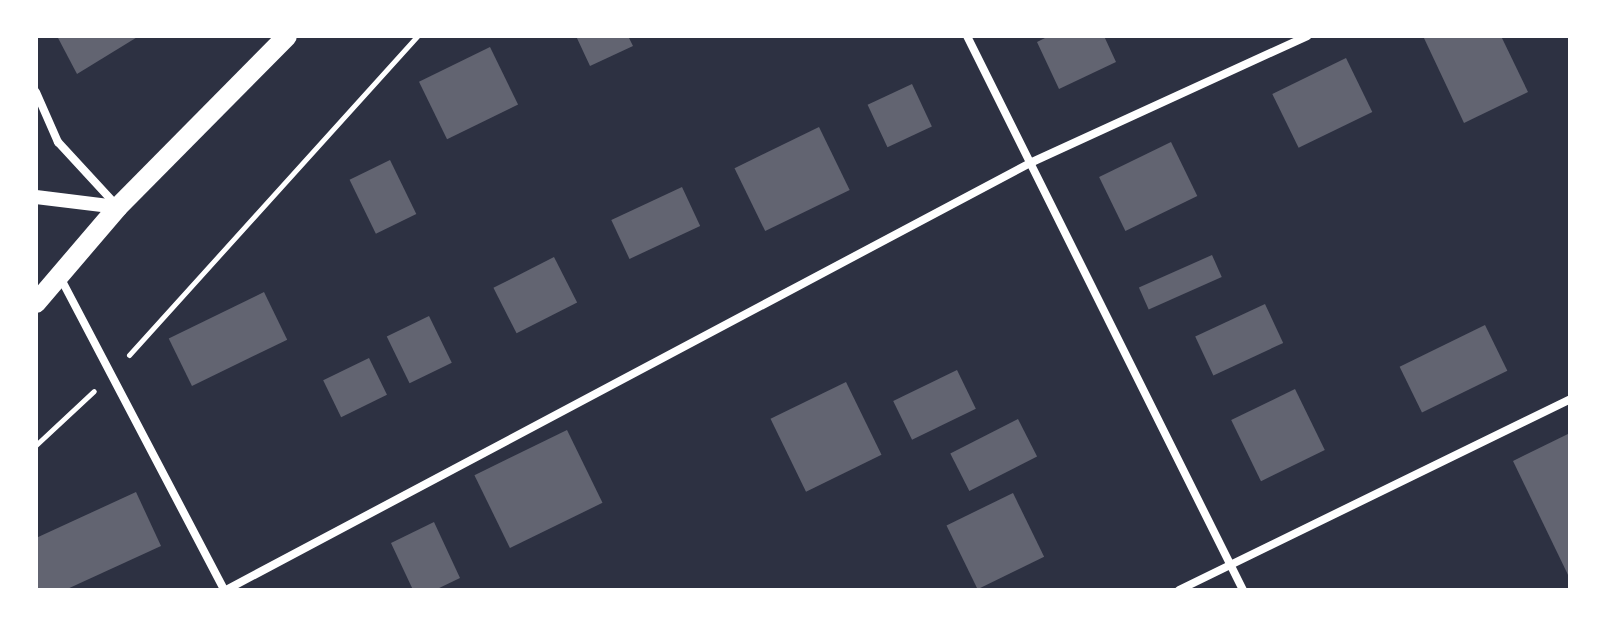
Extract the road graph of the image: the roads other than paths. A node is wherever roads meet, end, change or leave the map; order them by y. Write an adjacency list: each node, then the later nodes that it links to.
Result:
1 (287, 36): 7 (main road)
2 (967, 36): 5 (street)
3 (1307, 36): 5 (street)
4 (36, 92): 7 (street)
5 (1030, 163): 11 (street); 12 (street)
6 (36, 197): 7 (street)
7 (118, 207): 8 (main road)
8 (60, 277): 9 (main road); 12 (street)
9 (36, 303)
10 (1570, 399): 11 (street)
11 (1230, 563): 13 (street); 14 (street)
12 (225, 590)
13 (1179, 590)
14 (1243, 590)

